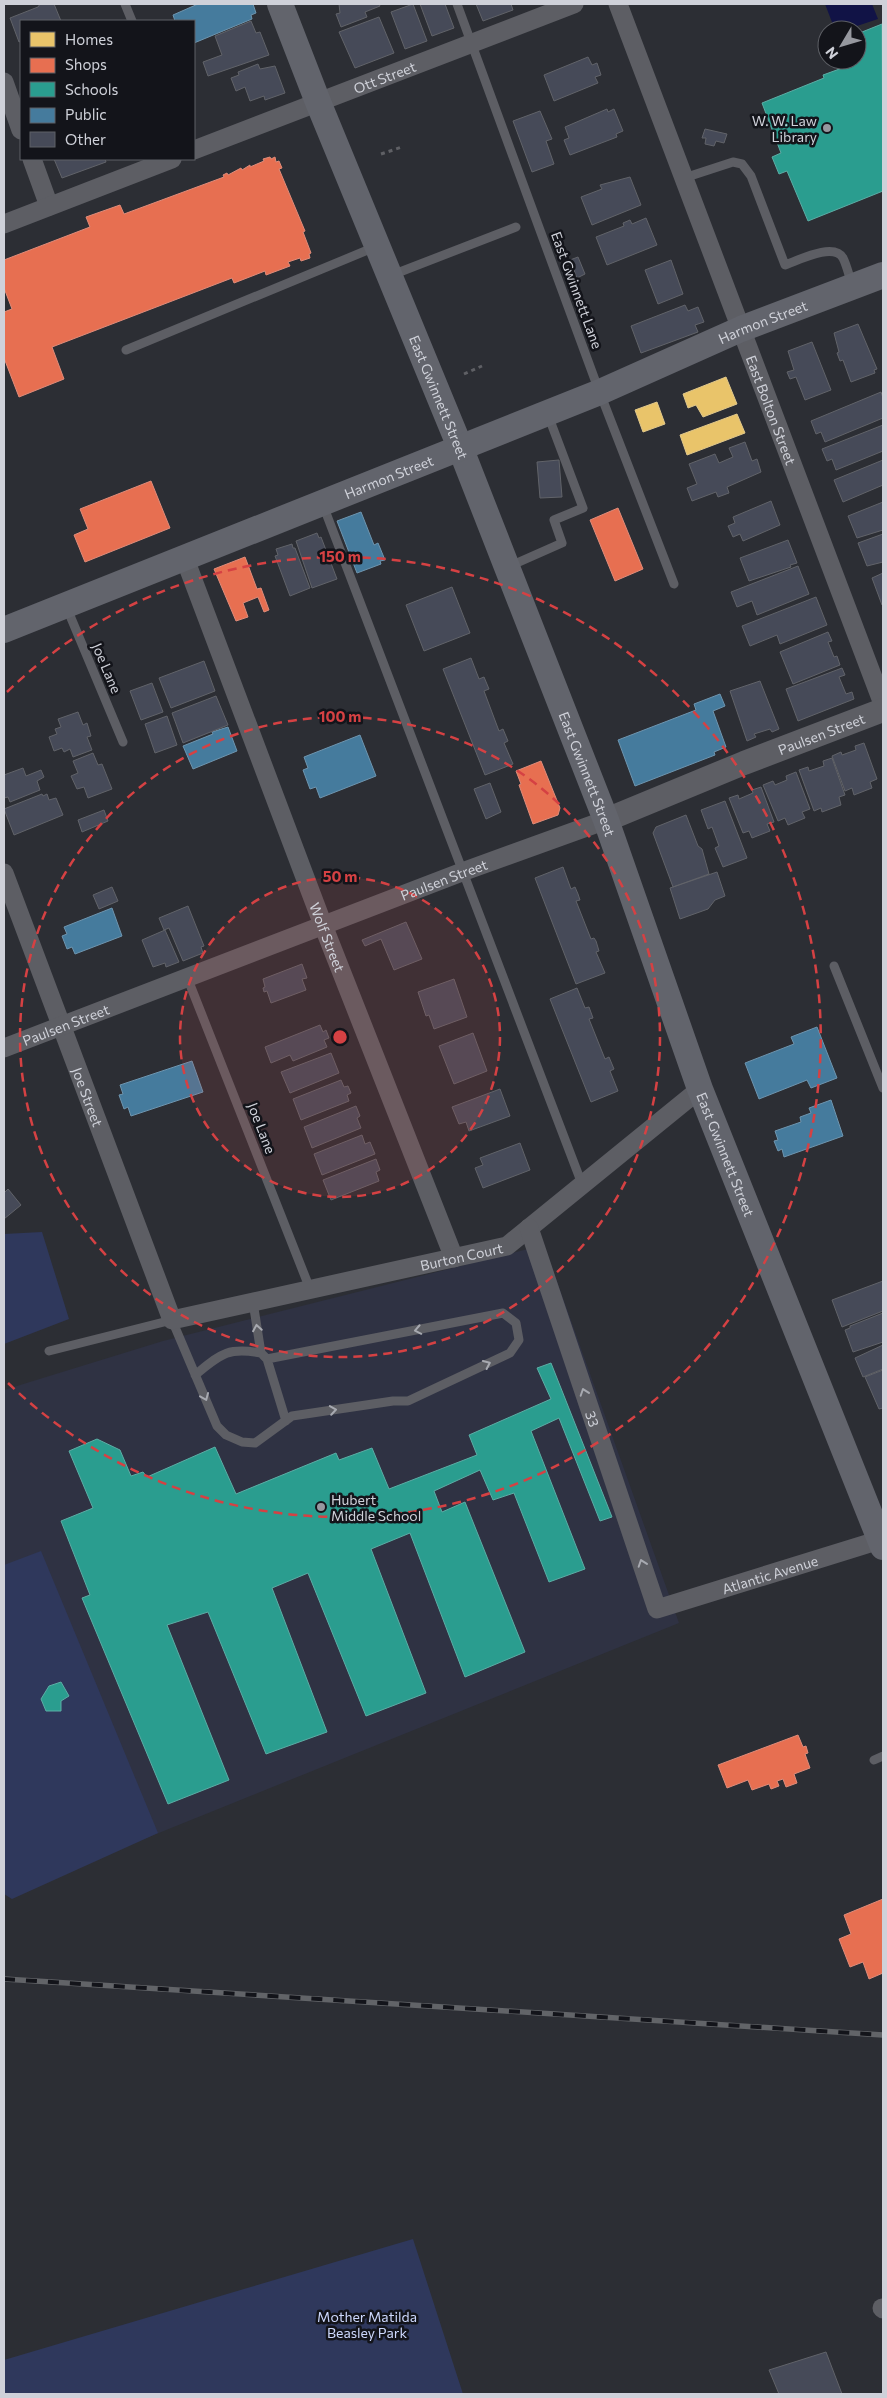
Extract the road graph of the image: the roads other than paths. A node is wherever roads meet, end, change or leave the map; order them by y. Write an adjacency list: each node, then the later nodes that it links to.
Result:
1 (125, 4): 6 (lane)
2 (280, 4): 9 (main road, East Gwinnett Street)
3 (457, 4): 7 (lane, East Gwinnett Lane)
4 (574, 4): 7 (street, Ott Street)
5 (618, 4): 14 (street, East Bolton Street)
6 (132, 20)
7 (473, 44): 9 (street, Ott Street); 24 (lane, East Gwinnett Lane)
8 (4, 82): 10 (street)
9 (318, 102): 11 (street, Ott Street); 18 (main road, East Gwinnett Street)
10 (20, 127)
11 (195, 150)
12 (32, 160): 15 (street)
13 (169, 160): 15 (street)
14 (684, 178): 21 (lane); 22 (street, East Bolton Street)
15 (49, 206): 16 (street)
16 (4, 224)
17 (516, 227): 20 (lane)
18 (378, 246): 20 (main road, East Gwinnett Street); 23 (lane)
19 (883, 275): 21 (main road, Harmon Street)
20 (390, 276): 26 (main road, East Gwinnett Street)
21 (853, 287): 22 (main road, Harmon Street)
22 (741, 329): 24 (main road, Harmon Street); 33 (street, East Bolton Street)
23 (126, 350)
24 (600, 392): 25 (main road, Harmon Street); 30 (lane, East Gwinnett Lane)
25 (548, 413): 26 (main road, Harmon Street); 29 (lane)
26 (460, 447): 27 (main road, Harmon Street); 29 (main road, East Gwinnett Street)
27 (323, 504): 28 (main road, Harmon Street); 37 (lane)
28 (184, 559): 31 (main road, Harmon Street); 39 (street, Wolf Street)
29 (507, 568): 36 (main road, East Gwinnett Street)
30 (674, 584)
31 (65, 605): 32 (main road, Harmon Street); 35 (lane, Joe Lane)
32 (4, 630)
33 (883, 704)
34 (883, 710): 36 (street, Paulsen Street)
35 (123, 742)
36 (606, 820): 37 (street, Paulsen Street); 45 (main road, East Gwinnett Street)
37 (462, 872): 39 (street, Paulsen Street); 46 (lane)
38 (4, 873): 42 (street, Joe Street)
39 (323, 925): 41 (street, Paulsen Street); 48 (street, Wolf Street)
40 (834, 966): 44 (lane)
41 (188, 977): 42 (street, Paulsen Street); 49 (lane, Joe Lane)
42 (61, 1026): 43 (street, Paulsen Street); 51 (street, Joe Street)
43 (4, 1048)
44 (883, 1088)
45 (700, 1089): 46 (street, Burton Court); 56 (main road, East Gwinnett Street)
46 (582, 1184): 47 (street, Burton Court)
47 (529, 1228): 48 (street, Burton Court); 57 (street, 33, one-way to 47)
48 (454, 1258): 49 (street, Burton Court)
49 (310, 1289): 50 (street, Burton Court)
50 (253, 1302): 51 (street, Burton Court); 53 (lane, one-way to 50)
51 (172, 1320): 52 (lane); 54 (lane)
52 (49, 1352)
53 (264, 1356): 54 (lane); 55 (lane); 55 (lane, one-way to 53)
54 (195, 1375): 55 (lane, one-way to 55)
55 (286, 1421)
56 (882, 1542): 57 (street, Atlantic Avenue)
57 (657, 1609)
58 (883, 1756): 59 (lane)
59 (874, 1760)

